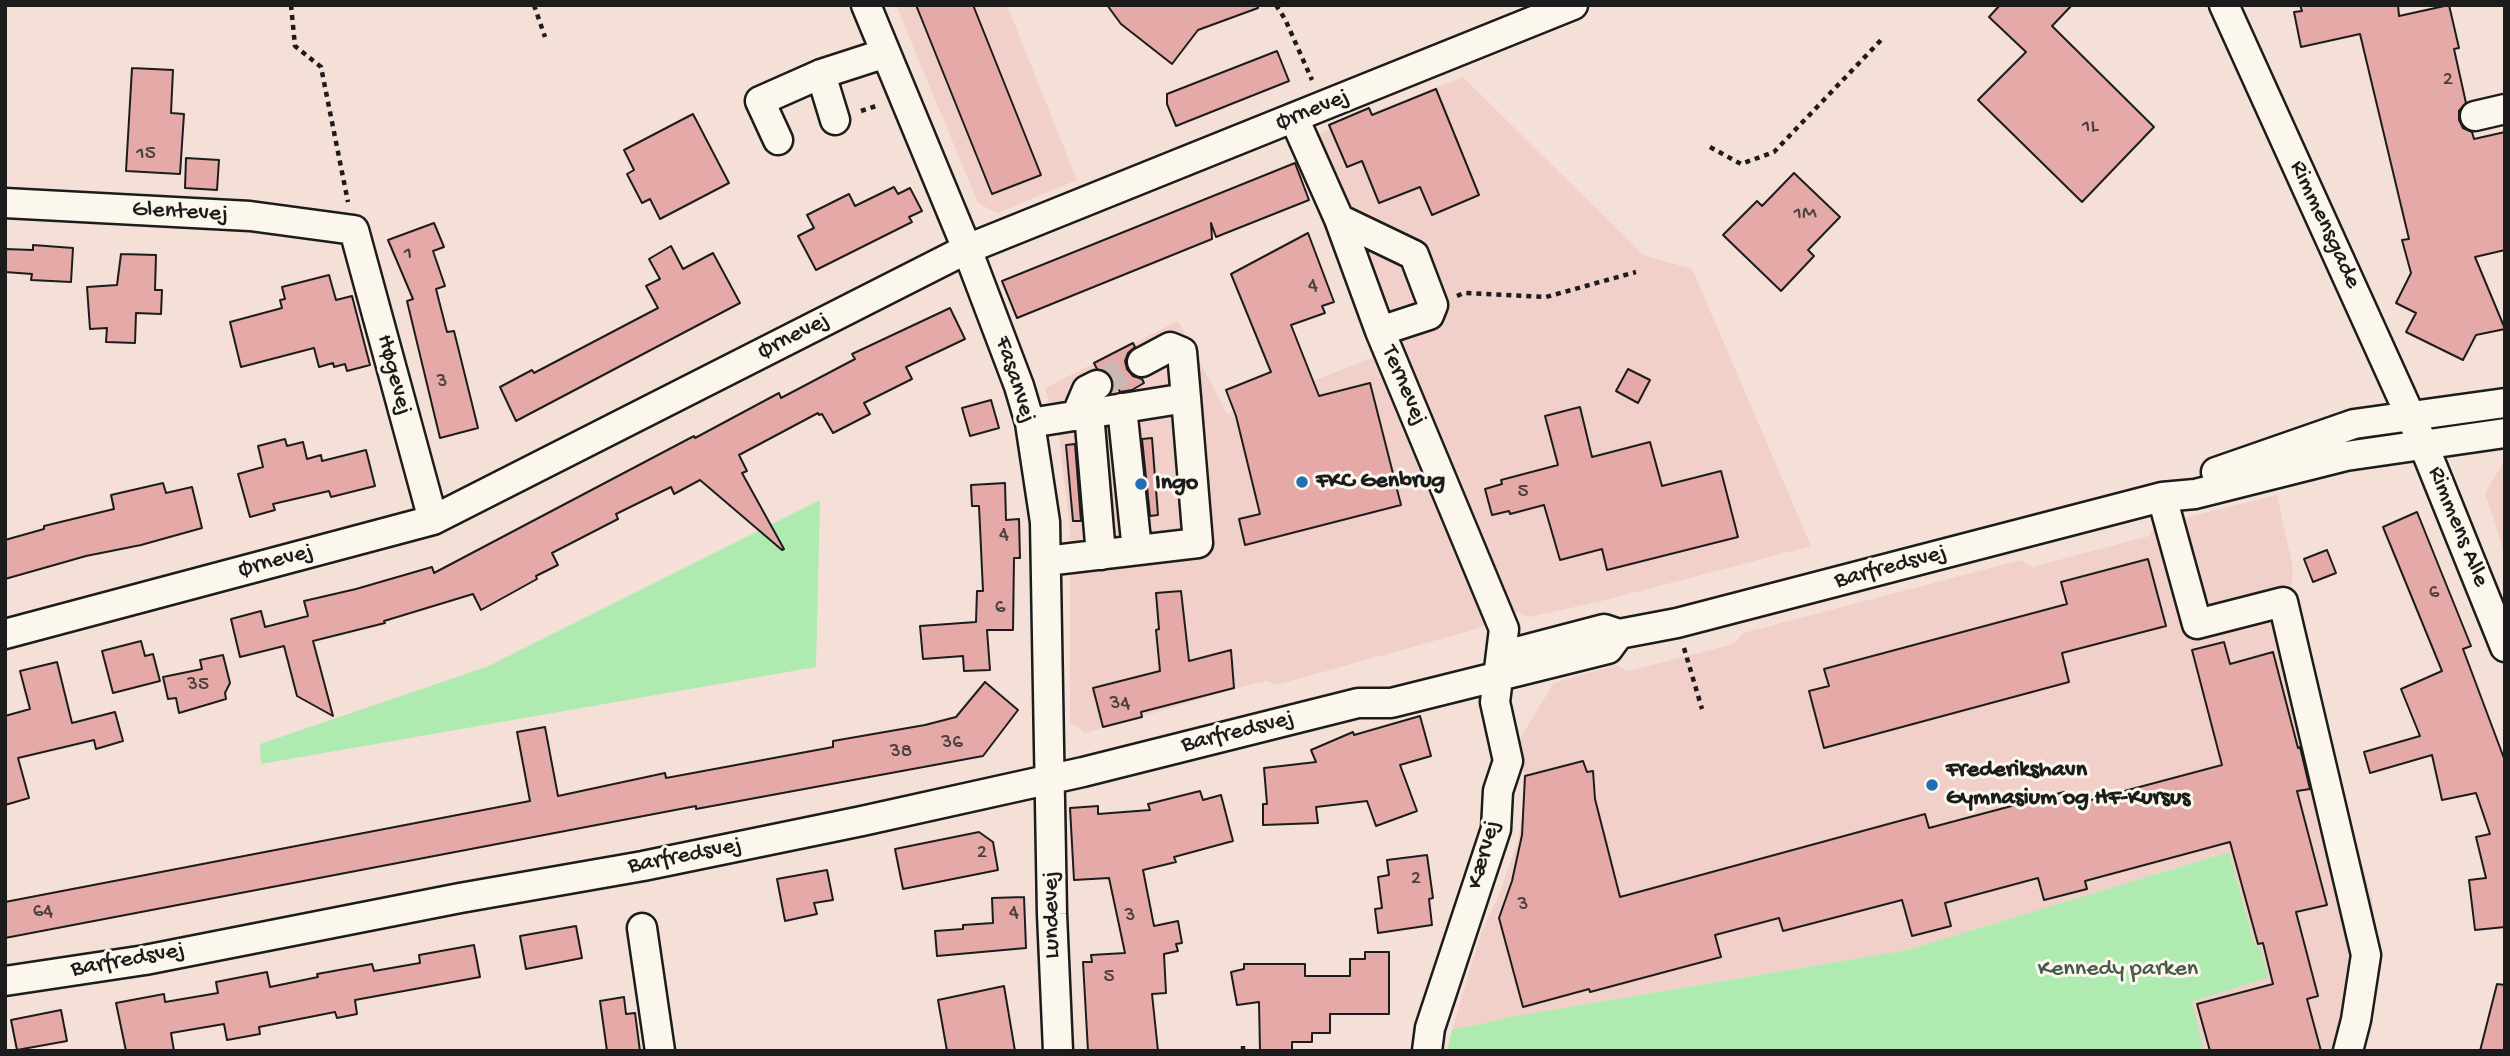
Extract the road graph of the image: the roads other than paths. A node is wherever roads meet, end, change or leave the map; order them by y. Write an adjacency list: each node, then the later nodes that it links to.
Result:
1 (866, 5): 4 (street, Fasanvej)
2 (1573, 5): 8 (street, Ørnevej)
3 (2224, 5): 22 (street, Rimmensgade)
4 (886, 53): 5 (street); 14 (street, Fasanvej)
5 (821, 74): 9 (street); 10 (street)
6 (2505, 109): 7 (street)
7 (2475, 116)
8 (1294, 118): 12 (street, Ternevej); 14 (street, Ørnevej)
9 (835, 120)
10 (778, 140)
11 (5, 204): 13 (street, Glentevej)
12 (1339, 219): 15 (street, Ternevej); 15 (street)
13 (354, 230): 27 (street, Høgevej)
14 (967, 249): 23 (street, Fasanvej); 27 (street, Ørnevej)
15 (1380, 331): 33 (street, Ternevej)
16 (1142, 362): 18 (street)
17 (1097, 385): 21 (street)
18 (1186, 398): 20 (street); 28 (street)
19 (2505, 403): 22 (street, Barfredsvej)
20 (1122, 408): 21 (street); 28 (street)
21 (1082, 414): 23 (street); 29 (street)
22 (2410, 417): 25 (street, Rimmensgade); 26 (street, Barfredsvej)
23 (1030, 423): 30 (street, Fasanvej)
24 (2505, 433): 25 (street, Barfredsvej)
25 (2424, 446): 26 (street, Barfredsvej); 32 (street, Rimmens Alle)
26 (2162, 497): 33 (street, Barfredsvej); 40 (street)
27 (433, 520): 31 (street, Ørnevej)
28 (1137, 550): 29 (street)
29 (1101, 555): 30 (street)
30 (1046, 561): 34 (street, Fasanvej)
31 (5, 634)
32 (2505, 647)
33 (1499, 666): 34 (street, Barfredsvej); 39 (street, Kærvej)
34 (1049, 780): 36 (street, Barfredsvej); 38 (street, Lundevej)
35 (642, 928): 37 (street)
36 (5, 981)
37 (660, 1051)
38 (1058, 1051)
39 (1427, 1051)
40 (2348, 1051)

